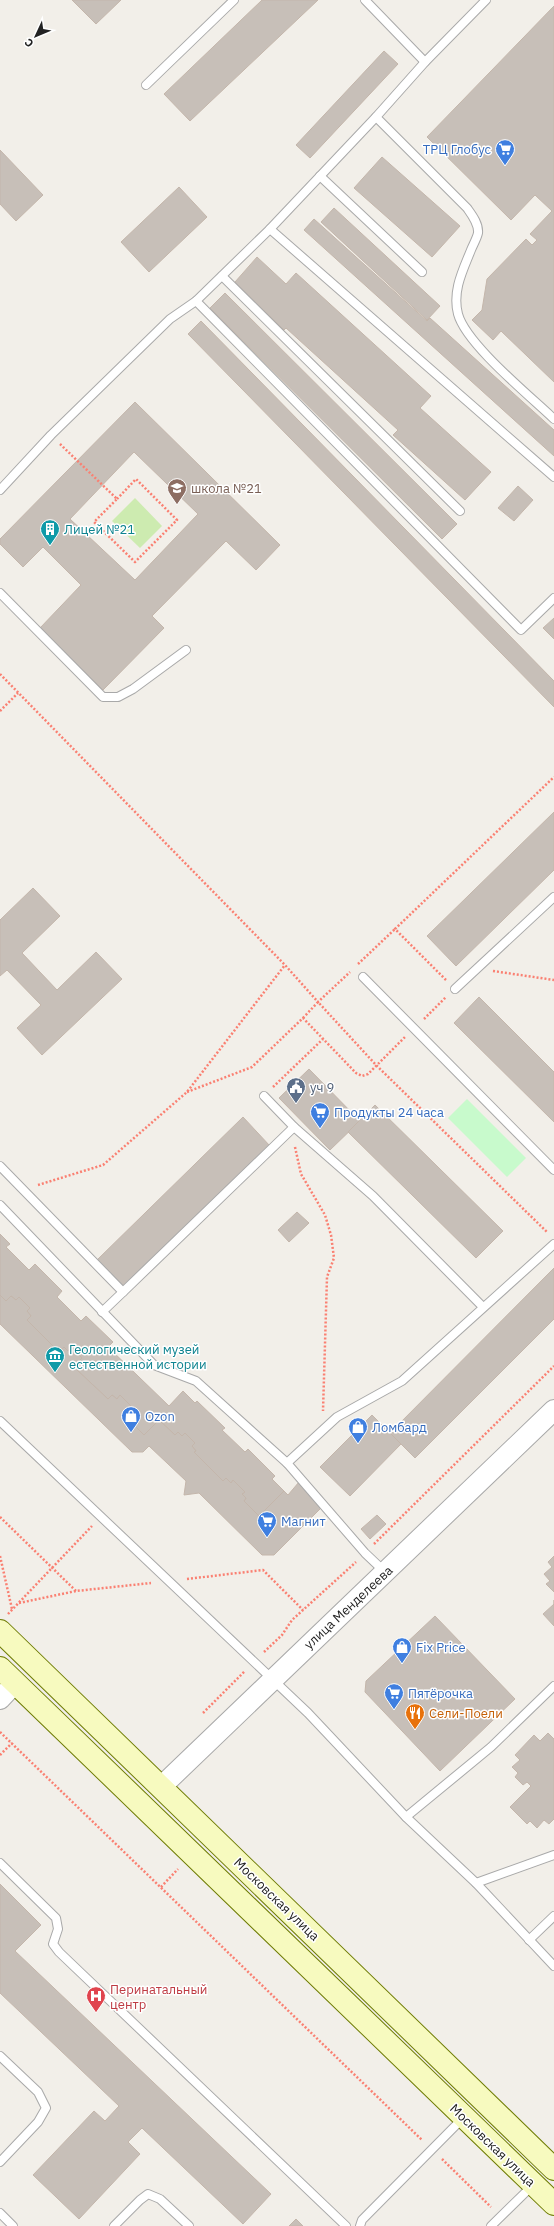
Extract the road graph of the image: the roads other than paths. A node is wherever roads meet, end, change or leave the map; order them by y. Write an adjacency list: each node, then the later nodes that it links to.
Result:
1 (234, 0): 5 (lane)
2 (364, 0): 4 (lane)
3 (486, 0): 4 (lane)
4 (425, 62): 6 (lane)
5 (146, 85)
6 (376, 117): 7 (lane); 12 (lane)
7 (320, 176): 8 (lane); 9 (lane)
8 (270, 230): 10 (lane); 13 (lane)
9 (422, 272)
10 (222, 276): 11 (lane); 15 (lane)
11 (196, 301): 14 (lane); 17 (lane)
12 (554, 418)
13 (554, 477)
14 (0, 490)
15 (460, 511)
16 (0, 593): 18 (lane)
17 (554, 598)
18 (186, 650)
19 (554, 897): 21 (lane)
20 (363, 977): 25 (lane)
21 (455, 989)
22 (264, 1096): 23 (lane)
23 (294, 1127): 28 (lane); 29 (lane)
24 (0, 1166): 28 (lane)
25 (554, 1170)
26 (0, 1205): 30 (lane)
27 (554, 1244): 29 (lane)
28 (123, 1292): 30 (lane)
29 (483, 1307): 33 (lane)
30 (102, 1312): 33 (lane)
31 (554, 1410): 34 (street, улица Менделеева)
32 (0, 1421): 38 (lane)
33 (287, 1463): 34 (lane)
34 (385, 1572): 38 (street, улица Менделеева)
35 (3, 1624): 36 (main road, Московская улица)
36 (34, 1664): 39 (main road); 42 (main road, Московская улица)
37 (0, 1668): 39 (main road, Московская улица)
38 (272, 1679): 42 (street, улица Менделеева); 44 (lane)
39 (15, 1683): 41 (street); 43 (main road, Московская улица)
40 (554, 1686): 44 (lane)
41 (0, 1699)
42 (162, 1786): 43 (main road, улица Менделеева); 54 (main road, Московская улица)
43 (142, 1805): 52 (main road, Московская улица)
44 (406, 1817): 47 (lane)
45 (554, 1855): 47 (lane)
46 (0, 1863): 61 (lane)
47 (476, 1884): 49 (lane)
48 (554, 1916): 49 (lane)
49 (529, 1940): 50 (lane)
50 (554, 1966)
51 (0, 2056): 53 (lane)
52 (465, 2117): 55 (main road, Московская улица); 62 (lane)
53 (0, 2162)
54 (554, 2169)
55 (533, 2184): 56 (main road, Московская улица); 63 (lane)
56 (554, 2204)
57 (0, 2213): 58 (lane)
58 (13, 2226)
59 (114, 2226): 60 (lane)
60 (188, 2226)
61 (346, 2226)
62 (360, 2226)
63 (491, 2226)

